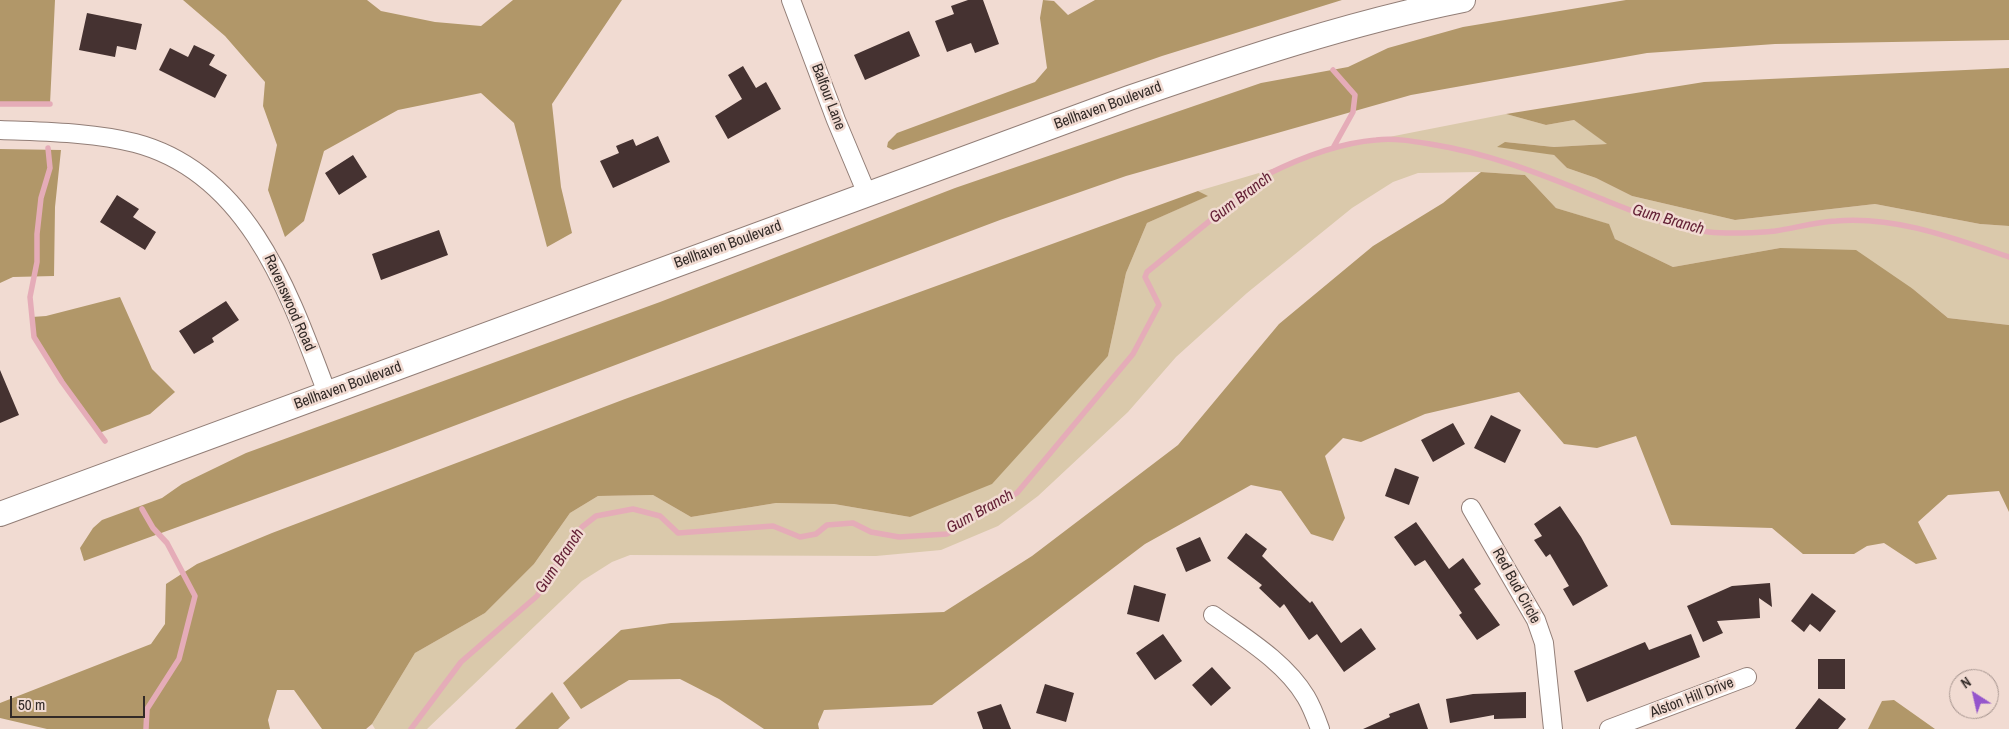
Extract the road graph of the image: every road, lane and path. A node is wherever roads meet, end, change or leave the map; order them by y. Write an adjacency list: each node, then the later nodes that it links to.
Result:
1 (791, 0): 4 (street, Balfour Lane)
2 (1463, 0): 4 (main road, Bellhaven Boulevard)
3 (0, 130): 5 (street, Ravenswood Road)
4 (867, 194): 5 (main road, Bellhaven Boulevard)
5 (327, 393): 7 (main road, Bellhaven Boulevard)
6 (1472, 508): 11 (street, Red Bud Circle)
7 (0, 514)
8 (1212, 615): 10 (street)
9 (1747, 677): 12 (street, Alston Hill Drive)
10 (1320, 729)
11 (1553, 729)
12 (1610, 729)

